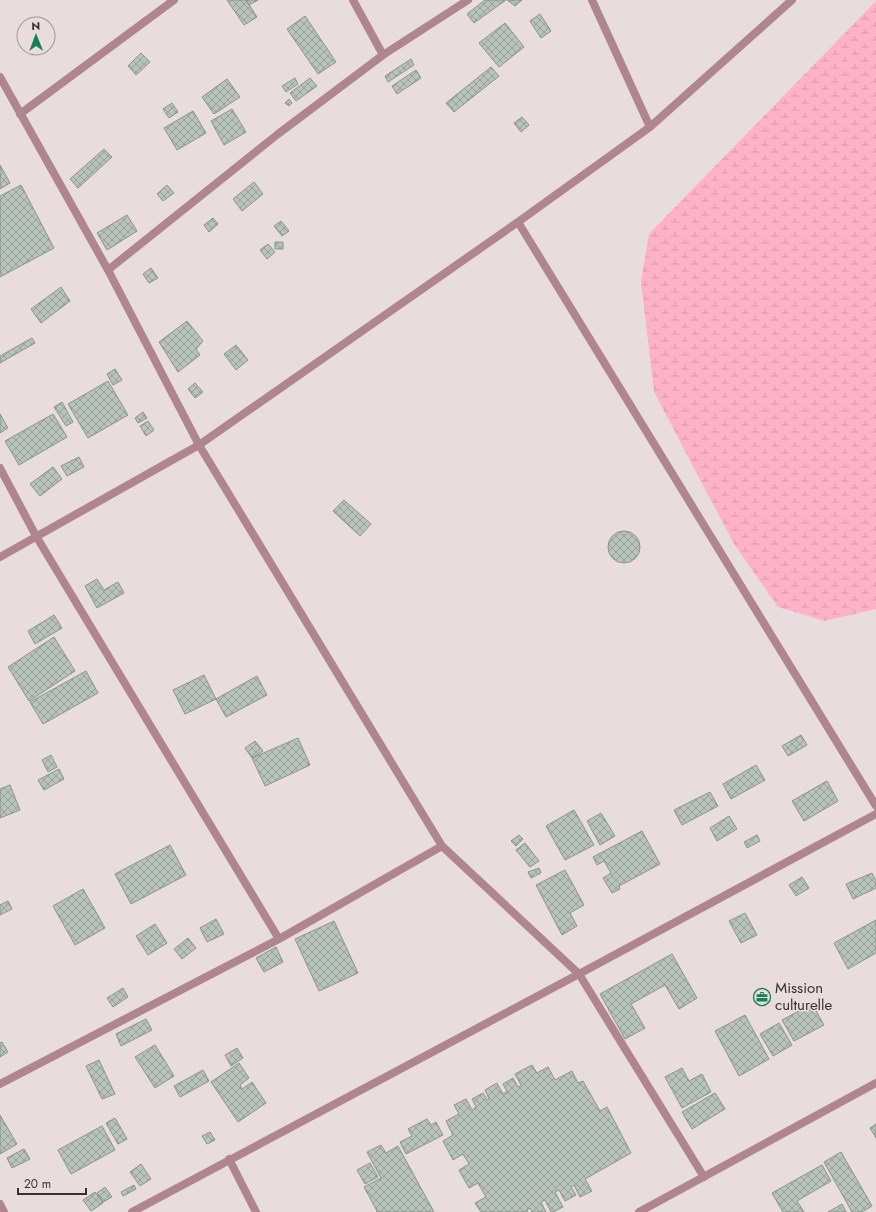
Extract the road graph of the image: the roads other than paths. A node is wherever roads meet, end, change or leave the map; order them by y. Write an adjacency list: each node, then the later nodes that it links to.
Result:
1 (174, 0): 8 (street)
2 (353, 0): 6 (street)
3 (468, 0): 6 (street)
4 (592, 0): 9 (street)
5 (792, 0): 9 (street)
6 (383, 55): 11 (street)
7 (0, 77): 8 (street)
8 (20, 114): 11 (street)
9 (650, 127): 10 (street)
10 (518, 222): 12 (street); 16 (street)
11 (108, 270): 12 (street)
12 (199, 445): 14 (street); 18 (street)
13 (0, 468): 14 (street)
14 (36, 536): 15 (street); 19 (street)
15 (0, 557)
16 (876, 806)
17 (876, 814): 20 (street)
18 (442, 846): 19 (street); 20 (street)
19 (279, 939): 22 (street)
20 (579, 974): 23 (street); 24 (street)
21 (876, 1083): 24 (street)
22 (0, 1084)
23 (229, 1159): 27 (street); 28 (street)
24 (704, 1177): 29 (street)
25 (0, 1204): 26 (street)
26 (4, 1212)
27 (132, 1212)
28 (256, 1212)
29 (639, 1212)

